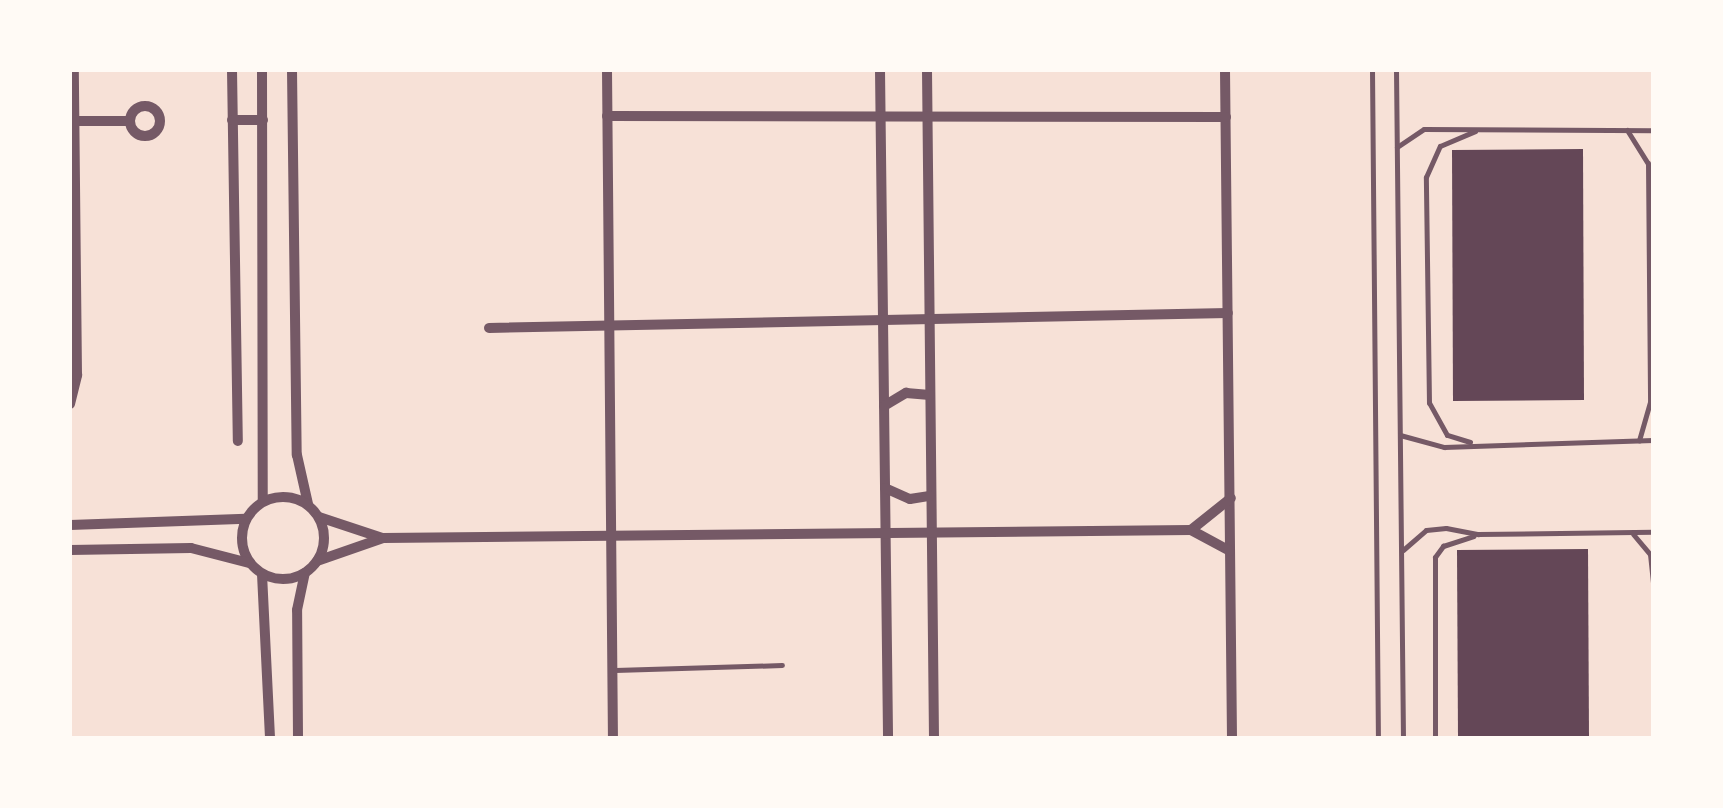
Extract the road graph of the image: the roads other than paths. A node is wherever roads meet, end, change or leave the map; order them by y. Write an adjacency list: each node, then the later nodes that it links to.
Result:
1 (74, 70): 18 (street)
2 (232, 70): 15 (street)
3 (262, 70): 16 (street)
4 (292, 70): 40 (street)
5 (606, 70): 11 (street)
6 (880, 70): 12 (street)
7 (926, 70): 13 (street)
8 (1226, 70): 14 (street)
9 (1372, 70): 68 (lane)
10 (1396, 70): 22 (lane)
11 (607, 116): 12 (street); 26 (street)
12 (881, 116): 13 (street); 25 (street)
13 (927, 116): 14 (street); 24 (street)
14 (1226, 117): 23 (street)
15 (232, 120): 16 (street); 34 (street)
16 (263, 120): 39 (street)
17 (130, 121): 18 (street)
18 (72, 122): 29 (street)
19 (1626, 130): 20 (lane); 21 (lane); 32 (lane)
20 (1653, 130)
21 (1475, 131): 22 (lane); 35 (lane)
22 (1397, 147): 31 (lane)
23 (1228, 313): 24 (street); 38 (street)
24 (929, 316): 25 (street); 28 (street)
25 (883, 317): 26 (street); 30 (street)
26 (609, 324): 27 (street); 50 (street)
27 (489, 328)
28 (930, 395): 30 (street); 37 (street)
29 (70, 404)
30 (884, 406): 36 (street)
31 (1400, 434): 35 (lane); 54 (lane)
32 (1639, 440): 33 (lane); 35 (lane)
33 (1653, 440)
34 (238, 441)
35 (1470, 442)
36 (885, 488): 37 (street); 47 (street)
37 (930, 496): 48 (street)
38 (1231, 498): 44 (street); 53 (street)
39 (263, 501): 40 (street); 41 (street)
40 (308, 504): 42 (street)
41 (246, 518): 43 (street); 56 (street)
42 (319, 518): 51 (street); 55 (street)
43 (73, 522)
44 (1190, 530): 48 (street); 53 (street)
45 (1630, 532): 46 (lane); 49 (lane); 59 (lane)
46 (1653, 532)
47 (885, 533): 48 (street); 50 (street); 65 (street)
48 (931, 533): 66 (street)
49 (1478, 534): 54 (lane); 70 (lane)
50 (610, 536): 51 (street); 61 (street)
51 (383, 538): 55 (street)
52 (70, 550): 56 (street)
53 (1230, 550): 67 (street)
54 (1401, 552): 69 (lane)
55 (317, 561): 57 (street)
56 (249, 563): 58 (street)
57 (305, 573): 58 (street); 63 (street)
58 (262, 574): 62 (street)
59 (1653, 584)
60 (782, 665): 61 (lane)
61 (612, 670): 64 (street)
62 (270, 738)
63 (298, 738)
64 (612, 738)
65 (888, 738)
66 (934, 738)
67 (1232, 738)
68 (1378, 738)
69 (1403, 738)
70 (1435, 738)

